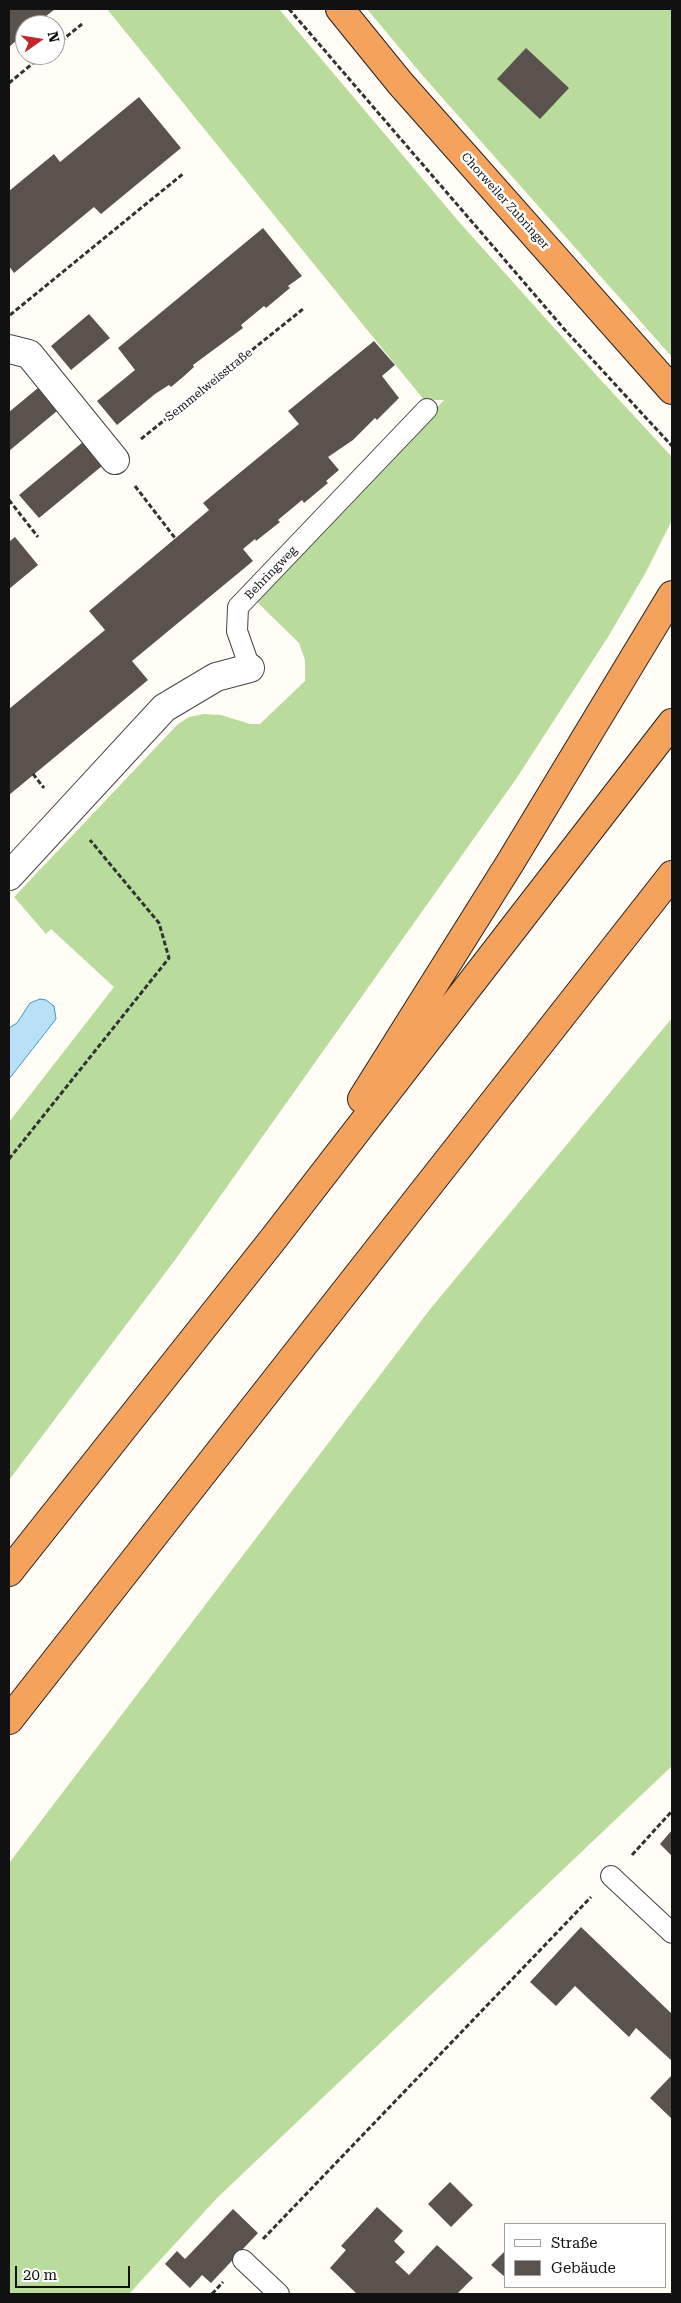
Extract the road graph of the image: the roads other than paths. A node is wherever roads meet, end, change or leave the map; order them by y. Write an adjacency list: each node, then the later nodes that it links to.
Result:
1 (340, 9): 3 (highway, Chorweiler Zubringer)
2 (9, 349): 5 (street)
3 (672, 390)
4 (427, 409): 7 (lane, Behringweg)
5 (115, 460)
6 (672, 595): 11 (highway)
7 (250, 668): 10 (street, Behringweg)
8 (672, 723): 11 (highway)
9 (672, 875): 13 (highway)
10 (9, 876)
11 (274, 1238): 12 (highway)
12 (9, 1572)
13 (9, 1720)
14 (611, 1876): 15 (lane)
15 (672, 1933)
16 (243, 2260): 17 (lane)
17 (279, 2294)

